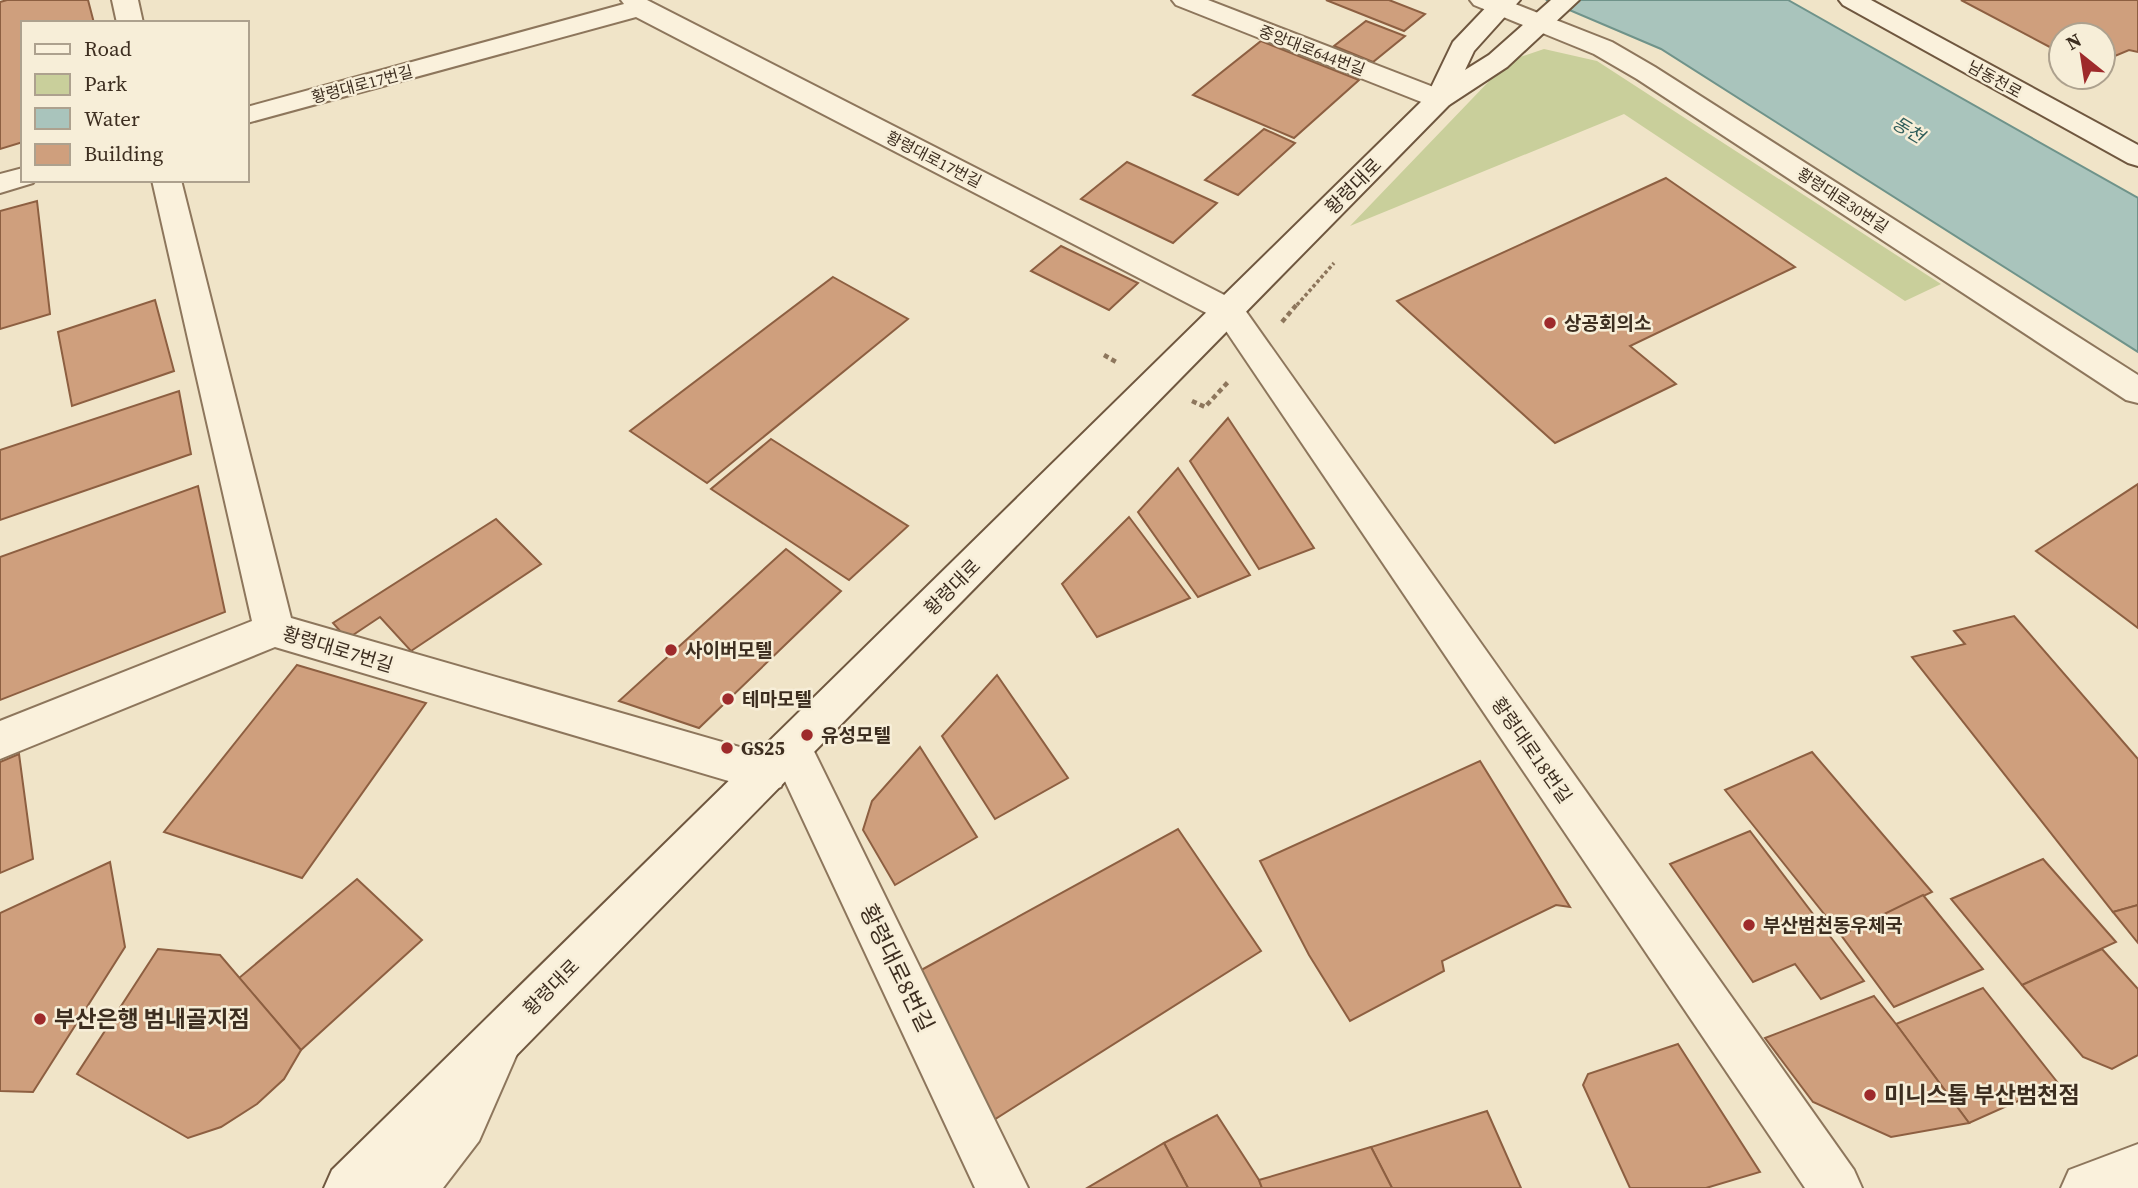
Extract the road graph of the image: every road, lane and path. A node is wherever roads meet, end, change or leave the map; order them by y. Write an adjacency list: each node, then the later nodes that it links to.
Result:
1 (125, 0): 7 (street)
2 (1185, 0): 8 (street, 중앙대로644번길)
3 (1852, 0): 10 (street, 남동천로)
4 (1497, 2): 6 (street); 8 (street)
5 (636, 4): 9 (street, 황령대로17번길); 14 (street, 황령대로17번길)
6 (1553, 11): 8 (street, 황령대로); 15 (street, 황령대로30번길)
7 (130, 21)
8 (1439, 99): 14 (street, 황령대로)
9 (248, 115)
10 (2138, 157)
11 (21, 178): 13 (street)
12 (166, 182): 16 (street, 황령대로7번길)
13 (0, 184)
14 (1229, 311): 18 (street, 황령대로); 24 (street, 황령대로18번길)
15 (2138, 391)
16 (274, 629): 17 (street); 18 (street, 황령대로7번길)
17 (0, 740)
18 (778, 760): 19 (street, 황령대로); 23 (street, 황령대로8번길)
19 (499, 1038): 21 (street, 황령대로); 22 (street)
20 (2138, 1170): 25 (street)
21 (350, 1188)
22 (410, 1188)
23 (1002, 1188)
24 (1836, 1188)
25 (2087, 1188)

